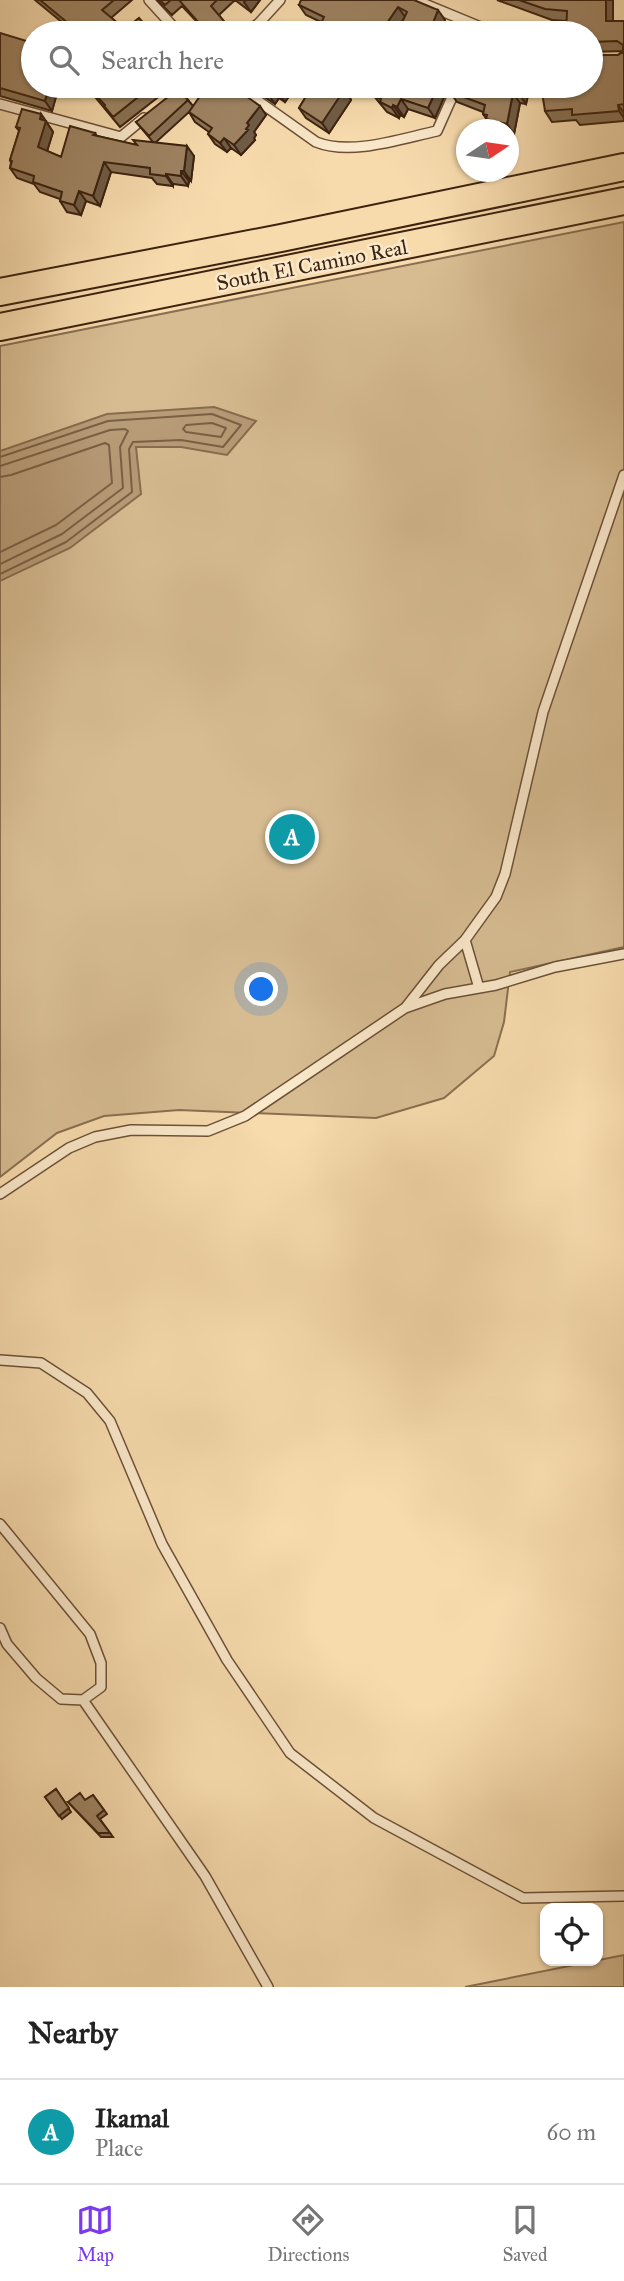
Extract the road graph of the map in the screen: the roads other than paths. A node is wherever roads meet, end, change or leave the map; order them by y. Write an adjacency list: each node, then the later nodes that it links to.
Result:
1 (149, 0): 4 (lane)
2 (280, 0): 5 (lane)
3 (415, 0): 6 (lane)
4 (168, 21)
5 (258, 21)
6 (459, 21)
7 (254, 98): 8 (lane)
8 (452, 98)
9 (0, 104): 10 (lane)
10 (152, 112)
11 (624, 167): 13 (main road, South El Camino Real)
12 (624, 201): 14 (main road, South El Camino Real)
13 (0, 292)
14 (0, 327)
15 (624, 475): 16 (lane)
16 (465, 940): 18 (lane); 19 (lane)
17 (624, 954): 18 (lane)
18 (479, 988): 19 (lane)
19 (405, 1008): 20 (lane)
20 (0, 1194)
21 (0, 1360): 25 (lane)
22 (0, 1525): 24 (lane)
23 (0, 1628): 24 (lane)
24 (83, 1700): 26 (lane)
25 (624, 1896)
26 (268, 1987)

